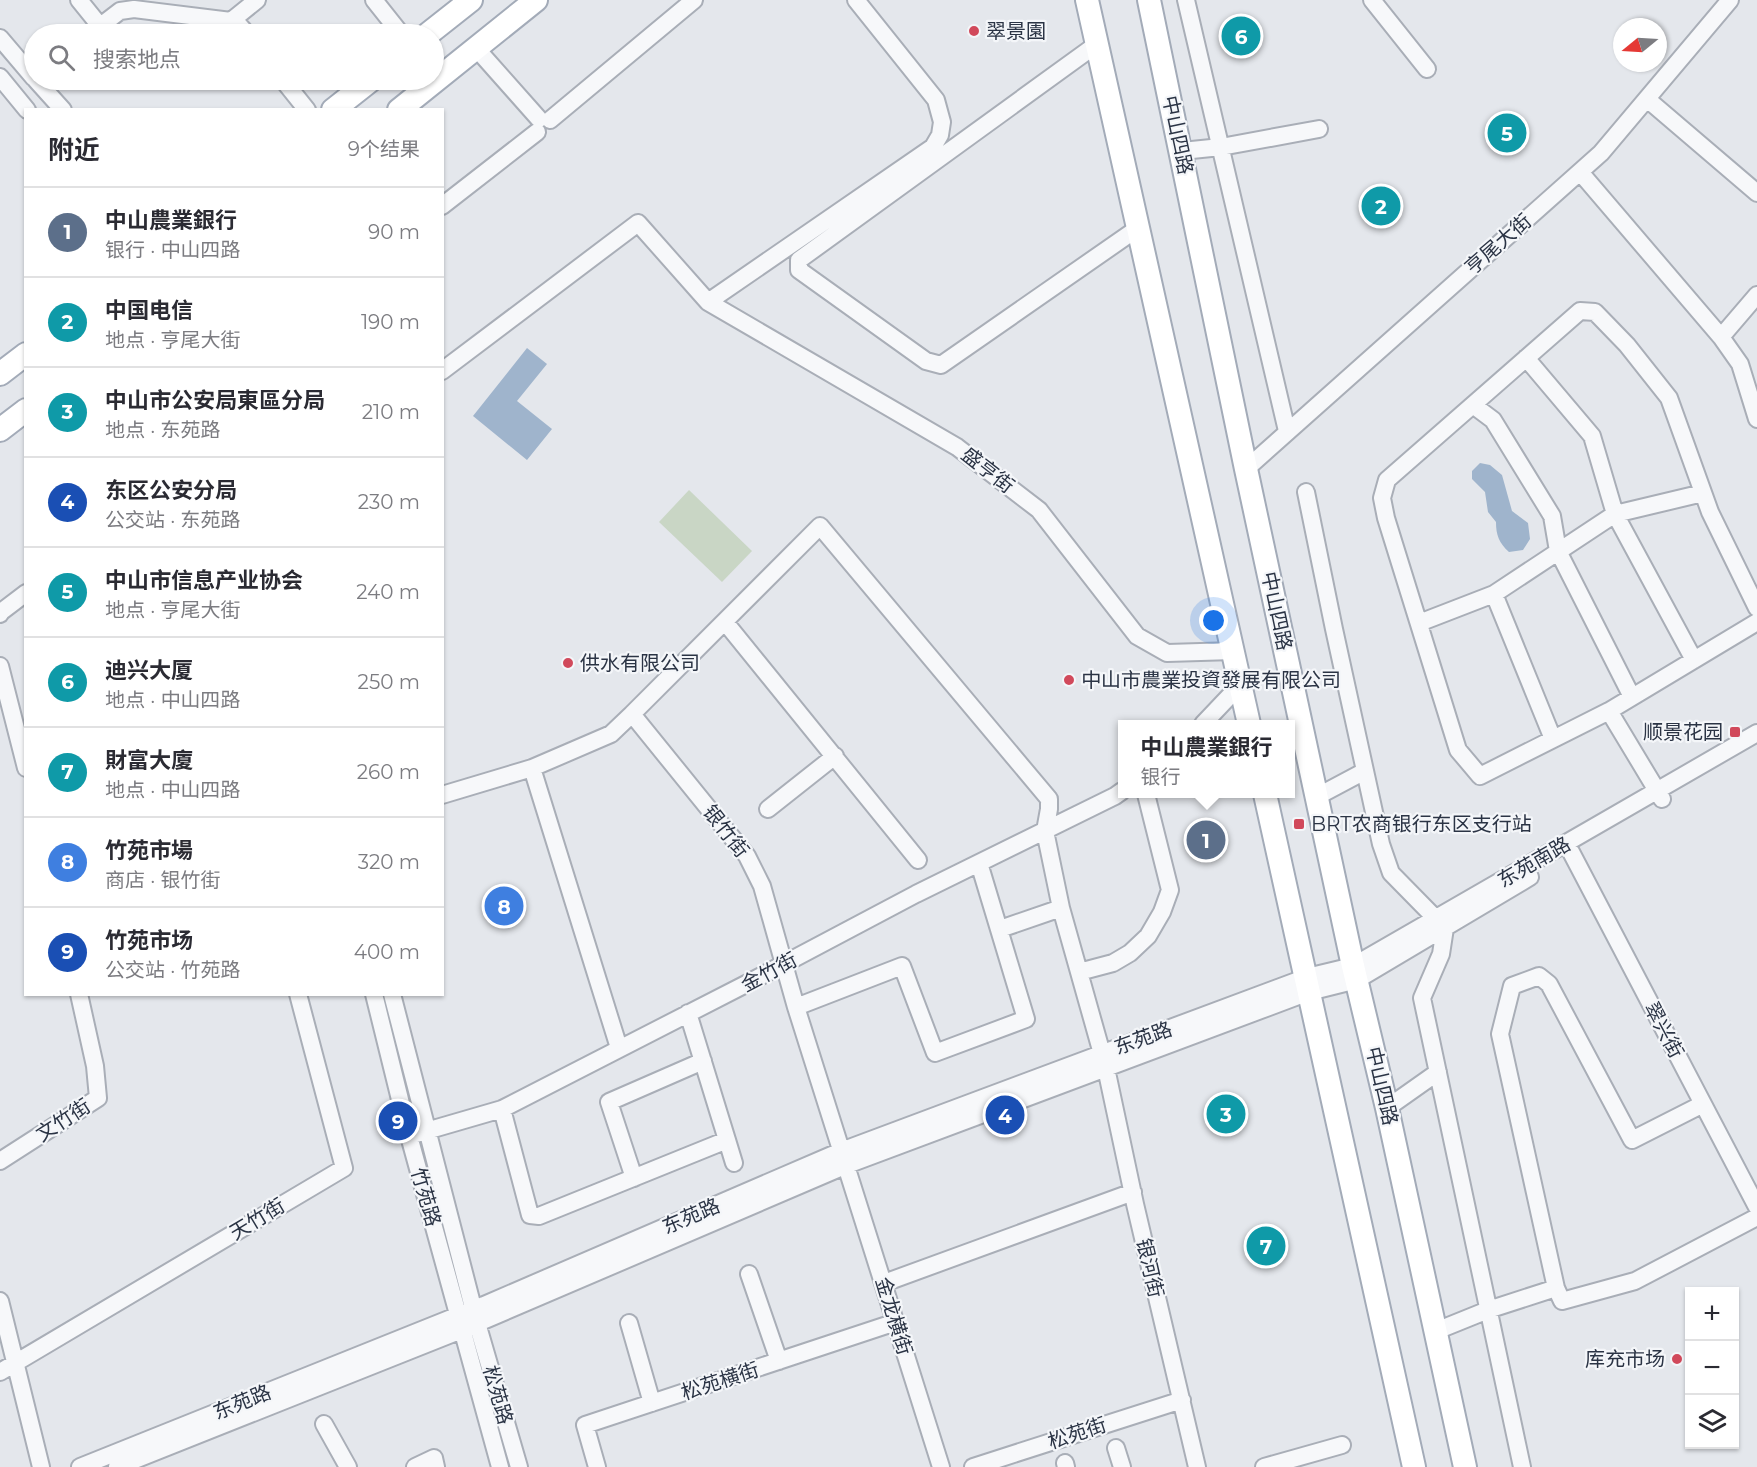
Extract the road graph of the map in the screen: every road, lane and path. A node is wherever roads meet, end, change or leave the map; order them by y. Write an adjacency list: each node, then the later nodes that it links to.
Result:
1 (79, 0): 16 (street)
2 (233, 0): 15 (street)
3 (257, 0): 15 (street)
4 (374, 0): 19 (street)
5 (471, 0): 20 (main road)
6 (536, 0): 23 (main road)
7 (694, 0): 38 (street)
8 (856, 0): 47 (street)
9 (1088, 0): 22 (main road)
10 (1149, 0): 41 (main road, 中山四路)
11 (1186, 0): 40 (street)
12 (1372, 0): 25 (street)
13 (1730, 0): 32 (street, 亨尾大街)
14 (128, 5): 15 (street); 17 (street)
15 (231, 21): 18 (street)
16 (92, 24)
17 (103, 24)
18 (237, 24)
19 (392, 24)
20 (441, 24)
21 (0, 38): 24 (street)
22 (1097, 44): 45 (main road); 45 (street)
23 (476, 48): 26 (main road); 38 (street)
24 (24, 66)
25 (1427, 69)
26 (444, 74)
27 (0, 77): 33 (street)
28 (45, 90): 34 (street)
29 (291, 90): 35 (street)
30 (358, 90): 36 (main road)
31 (424, 90): 37 (main road)
32 (1647, 99): 42 (street, 亨尾大街); 43 (street)
33 (25, 108)
34 (61, 108)
35 (305, 108)
36 (336, 108)
37 (401, 108)
38 (542, 124): 44 (street)
39 (1319, 129): 40 (street)
40 (1221, 147): 41 (street); 57 (street)
41 (1182, 151): 58 (main road, 中山四路)
42 (1580, 172): 48 (street); 57 (street, 亨尾大街)
43 (1757, 193)
44 (444, 204)
45 (1138, 228): 70 (main road)
46 (1757, 295): 48 (street)
47 (708, 302): 51 (street, 盛亨街); 70 (street, 盛亨街)
48 (1721, 337): 55 (street)
49 (24, 356): 52 (main road)
50 (1526, 358): 53 (street); 60 (street); 61 (street)
51 (444, 369)
52 (0, 375)
53 (1473, 405): 62 (street); 69 (street)
54 (24, 412): 56 (main road)
55 (1757, 419)
56 (0, 430)
57 (1287, 431): 58 (street, 亨尾大街)
58 (1246, 469): 89 (main road, 中山四路)
59 (1306, 492): 85 (street)
60 (1703, 493): 61 (street); 65 (street)
61 (1615, 514): 62 (street); 71 (street)
62 (1558, 551): 63 (street); 74 (street)
63 (1494, 594): 69 (street); 80 (street)
64 (24, 595): 66 (street)
65 (1757, 608)
66 (0, 614)
67 (725, 622): 76 (street); 82 (street); 93 (street, 银河街)
68 (1757, 622): 71 (street)
69 (1419, 623): 80 (street)
70 (1234, 651): 73 (main road)
71 (1694, 660): 74 (street)
72 (0, 666): 83 (street)
73 (1240, 686): 77 (street); 78 (main road)
74 (1632, 698): 75 (street)
75 (1609, 711): 80 (street); 88 (street)
76 (632, 714): 84 (street); 100 (street, 银竹街)
77 (1207, 720)
78 (1248, 720)
79 (1757, 734): 88 (street, 东苑南路)
80 (1553, 739)
81 (1757, 747): 88 (street, 东苑南路)
82 (835, 756): 92 (street); 95 (street)
83 (24, 760)
84 (532, 768): 87 (street); 110 (street)
85 (1365, 771): 89 (street); 98 (street)
86 (1118, 793): 93 (street, 金竹街)
87 (444, 794)
88 (1659, 795): 94 (street, 东苑南路); 98 (street, 东苑南路)
89 (1318, 796): 102 (main road, 中山四路)
90 (1147, 798): 101 (street)
91 (1266, 798): 103 (main road)
92 (768, 809)
93 (1045, 831): 96 (street, 金竹街); 97 (street, 银河街)
94 (1571, 852): 98 (street, 东苑南路); 114 (street, 翠兴街)
95 (918, 860)
96 (979, 863): 99 (street); 100 (street, 金竹街)
97 (1061, 908): 99 (street); 101 (street, 银河街)
98 (1440, 923): 102 (street, 东苑南路); 113 (street)
99 (1000, 929): 108 (street)
100 (784, 964): 108 (street, 银竹街); 109 (street, 金竹街)
101 (1079, 972): 111 (street, 银河街)
102 (1355, 973): 103 (street, 东苑南路); 115 (main road, 中山四路)
103 (1308, 985): 111 (street, 东苑路); 158 (main road)
104 (79, 996): 121 (street, 文竹街)
105 (299, 996): 137 (street, 天竹街)
106 (374, 996): 118 (street, 竹苑路)
107 (393, 996): 117 (street, 竹苑路)
108 (796, 1007): 120 (street, 银竹街)
109 (688, 1013): 110 (street, 金竹街); 112 (street)
110 (619, 1048): 116 (street, 金竹街)
111 (1104, 1060): 120 (street, 东苑路); 124 (street, 银河街)
112 (702, 1061): 119 (street); 123 (street)
113 (1438, 1072): 115 (street); 131 (street)
114 (1703, 1104): 125 (street, 翠兴街); 129 (street)
115 (1388, 1108): 135 (main road, 中山四路)
116 (502, 1109): 117 (street, 金竹街); 123 (street)
117 (427, 1131): 118 (street, 金竹街); 132 (street, 竹苑路)
118 (409, 1136): 132 (street, 竹苑路)
119 (727, 1140): 122 (street); 123 (street)
120 (844, 1158): 128 (street, 金龙横街); 132 (street, 东苑路)
121 (0, 1161)
122 (734, 1163)
123 (634, 1178)
124 (1132, 1192): 128 (street); 139 (street, 银河街)
125 (1757, 1207)
126 (1757, 1217): 129 (street)
127 (749, 1274): 136 (street)
128 (884, 1283): 133 (street, 金龙横街)
129 (1556, 1288): 131 (street)
130 (0, 1301): 137 (street)
131 (1488, 1310): 135 (street); 160 (street)
132 (469, 1319): 145 (street, 东苑路); 146 (street, 东苑路); 150 (street, 松苑路); 151 (street, 松苑路)
133 (896, 1322): 136 (street, 松苑横街); 153 (street, 金龙横街)
134 (629, 1323): 140 (street)
135 (1436, 1330): 159 (main road, 中山四路)
136 (779, 1361): 140 (street, 松苑横街)
137 (15, 1362): 138 (street, 天竹街); 144 (street)
138 (0, 1371)
139 (1182, 1400): 154 (street, 松苑街); 156 (street, 银河街)
140 (652, 1403): 152 (street, 松苑横街)
141 (324, 1424): 147 (street)
142 (1342, 1445): 157 (street)
143 (1116, 1448): 155 (street)
144 (41, 1467)
145 (80, 1467)
146 (117, 1467)
147 (348, 1467)
148 (415, 1467): 149 (street)
149 (436, 1467)
150 (500, 1467)
151 (519, 1467)
152 (597, 1467)
153 (941, 1467)
154 (973, 1467)
155 (1122, 1467)
156 (1197, 1467)
157 (1264, 1467)
158 (1414, 1467)
159 (1465, 1467)
160 (1522, 1467)

